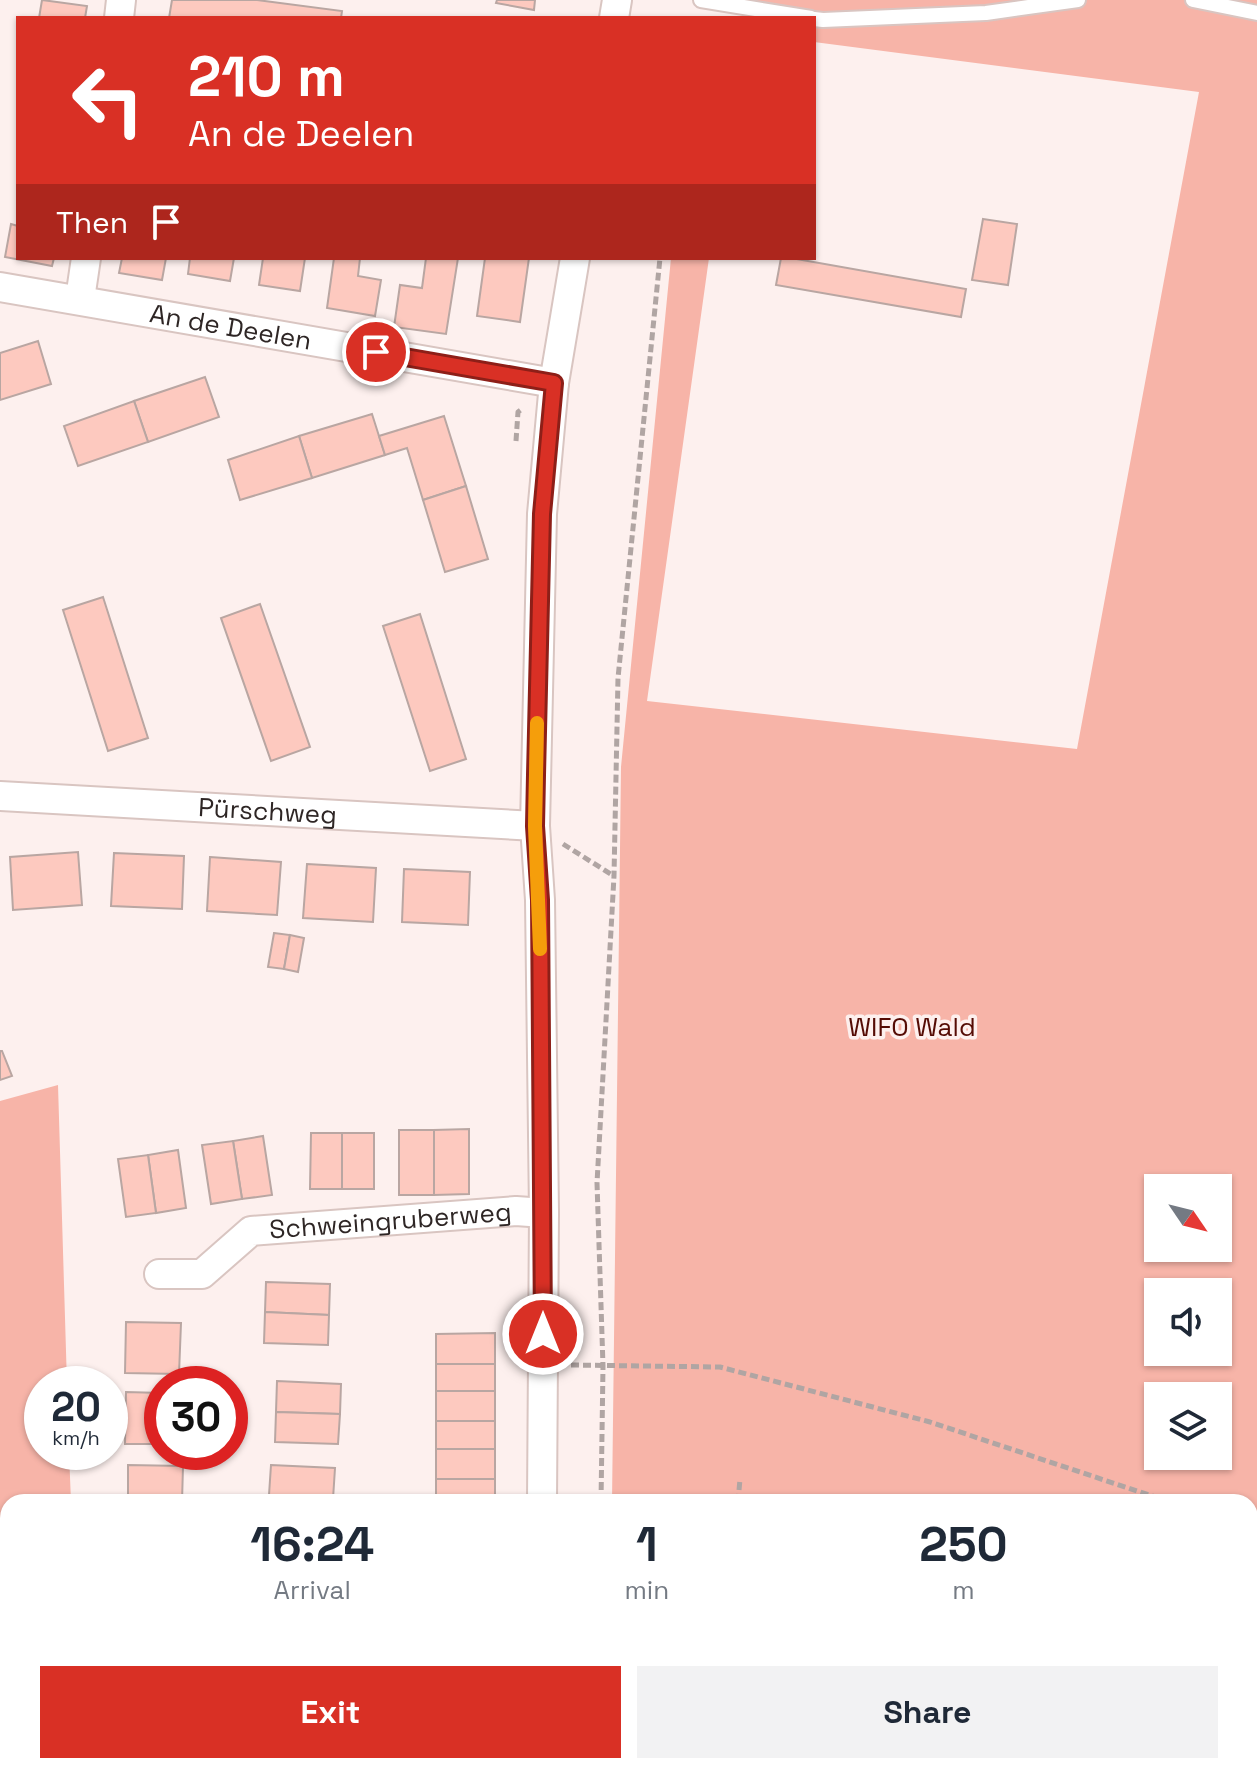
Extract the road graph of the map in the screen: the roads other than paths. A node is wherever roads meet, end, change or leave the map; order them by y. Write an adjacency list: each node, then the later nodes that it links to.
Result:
1 (701, 0): 5 (lane)
2 (1078, 0): 6 (lane)
3 (1193, 0): 4 (lane)
4 (1257, 13)
5 (800, 16)
6 (816, 19)
7 (86, 260): 10 (street)
8 (575, 260): 11 (street)
9 (0, 287): 10 (street, An de Deelen)
10 (80, 299): 11 (street, An de Deelen)
11 (554, 383): 13 (street)
12 (0, 796): 13 (street, Pürschweg)
13 (535, 826): 14 (street)
14 (544, 1213): 15 (street, Schweingruberweg); 16 (street)
15 (159, 1274)
16 (542, 1494)

